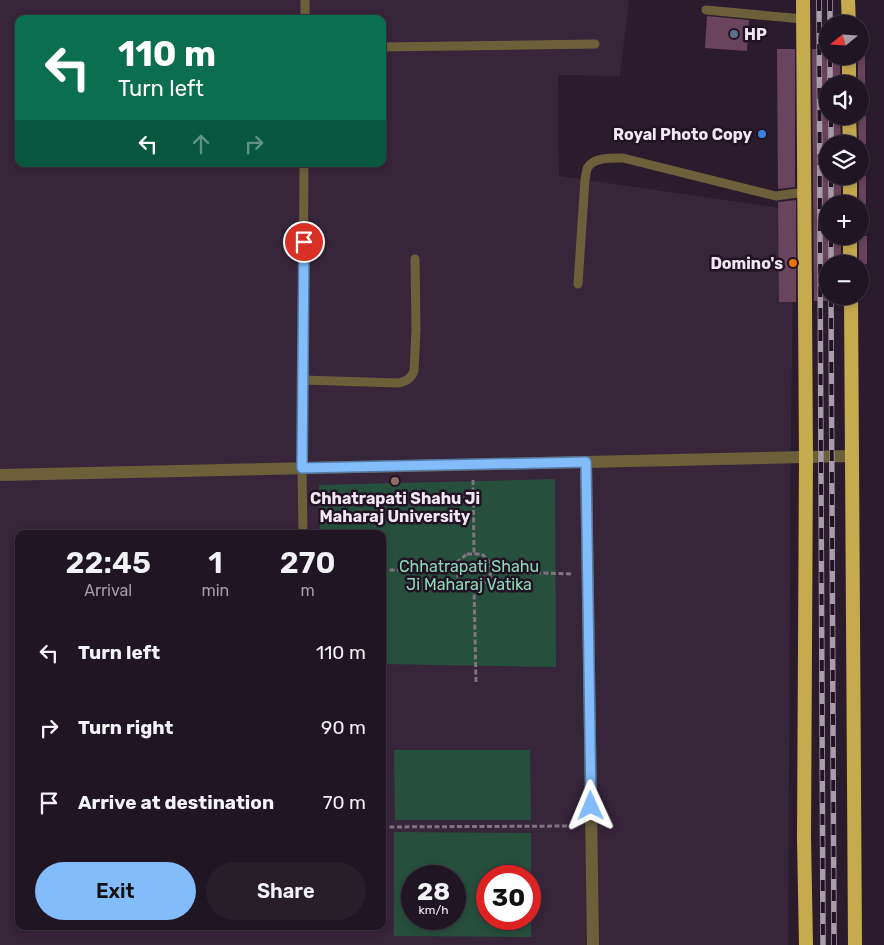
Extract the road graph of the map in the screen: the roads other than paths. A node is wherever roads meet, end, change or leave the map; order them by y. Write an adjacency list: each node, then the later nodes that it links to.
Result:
1 (305, 0): 5 (lane)
2 (803, 0): 7 (highway)
3 (848, 0): 6 (highway)
4 (706, 10): 7 (lane)
5 (305, 15)
6 (849, 15)
7 (803, 20): 11 (highway)
8 (595, 44): 9 (lane)
9 (386, 47)
10 (304, 167): 15 (lane)
11 (804, 192): 13 (lane); 17 (highway)
12 (415, 259): 15 (lane)
13 (578, 284)
14 (851, 305): 16 (highway)
15 (303, 380): 19 (lane)
16 (852, 456): 17 (street); 24 (highway)
17 (806, 457): 18 (street); 23 (highway)
18 (586, 462): 19 (street); 22 (street)
19 (302, 468): 20 (street); 21 (lane)
20 (0, 475)
21 (303, 530)
22 (593, 945)
23 (806, 945)
24 (855, 945)

